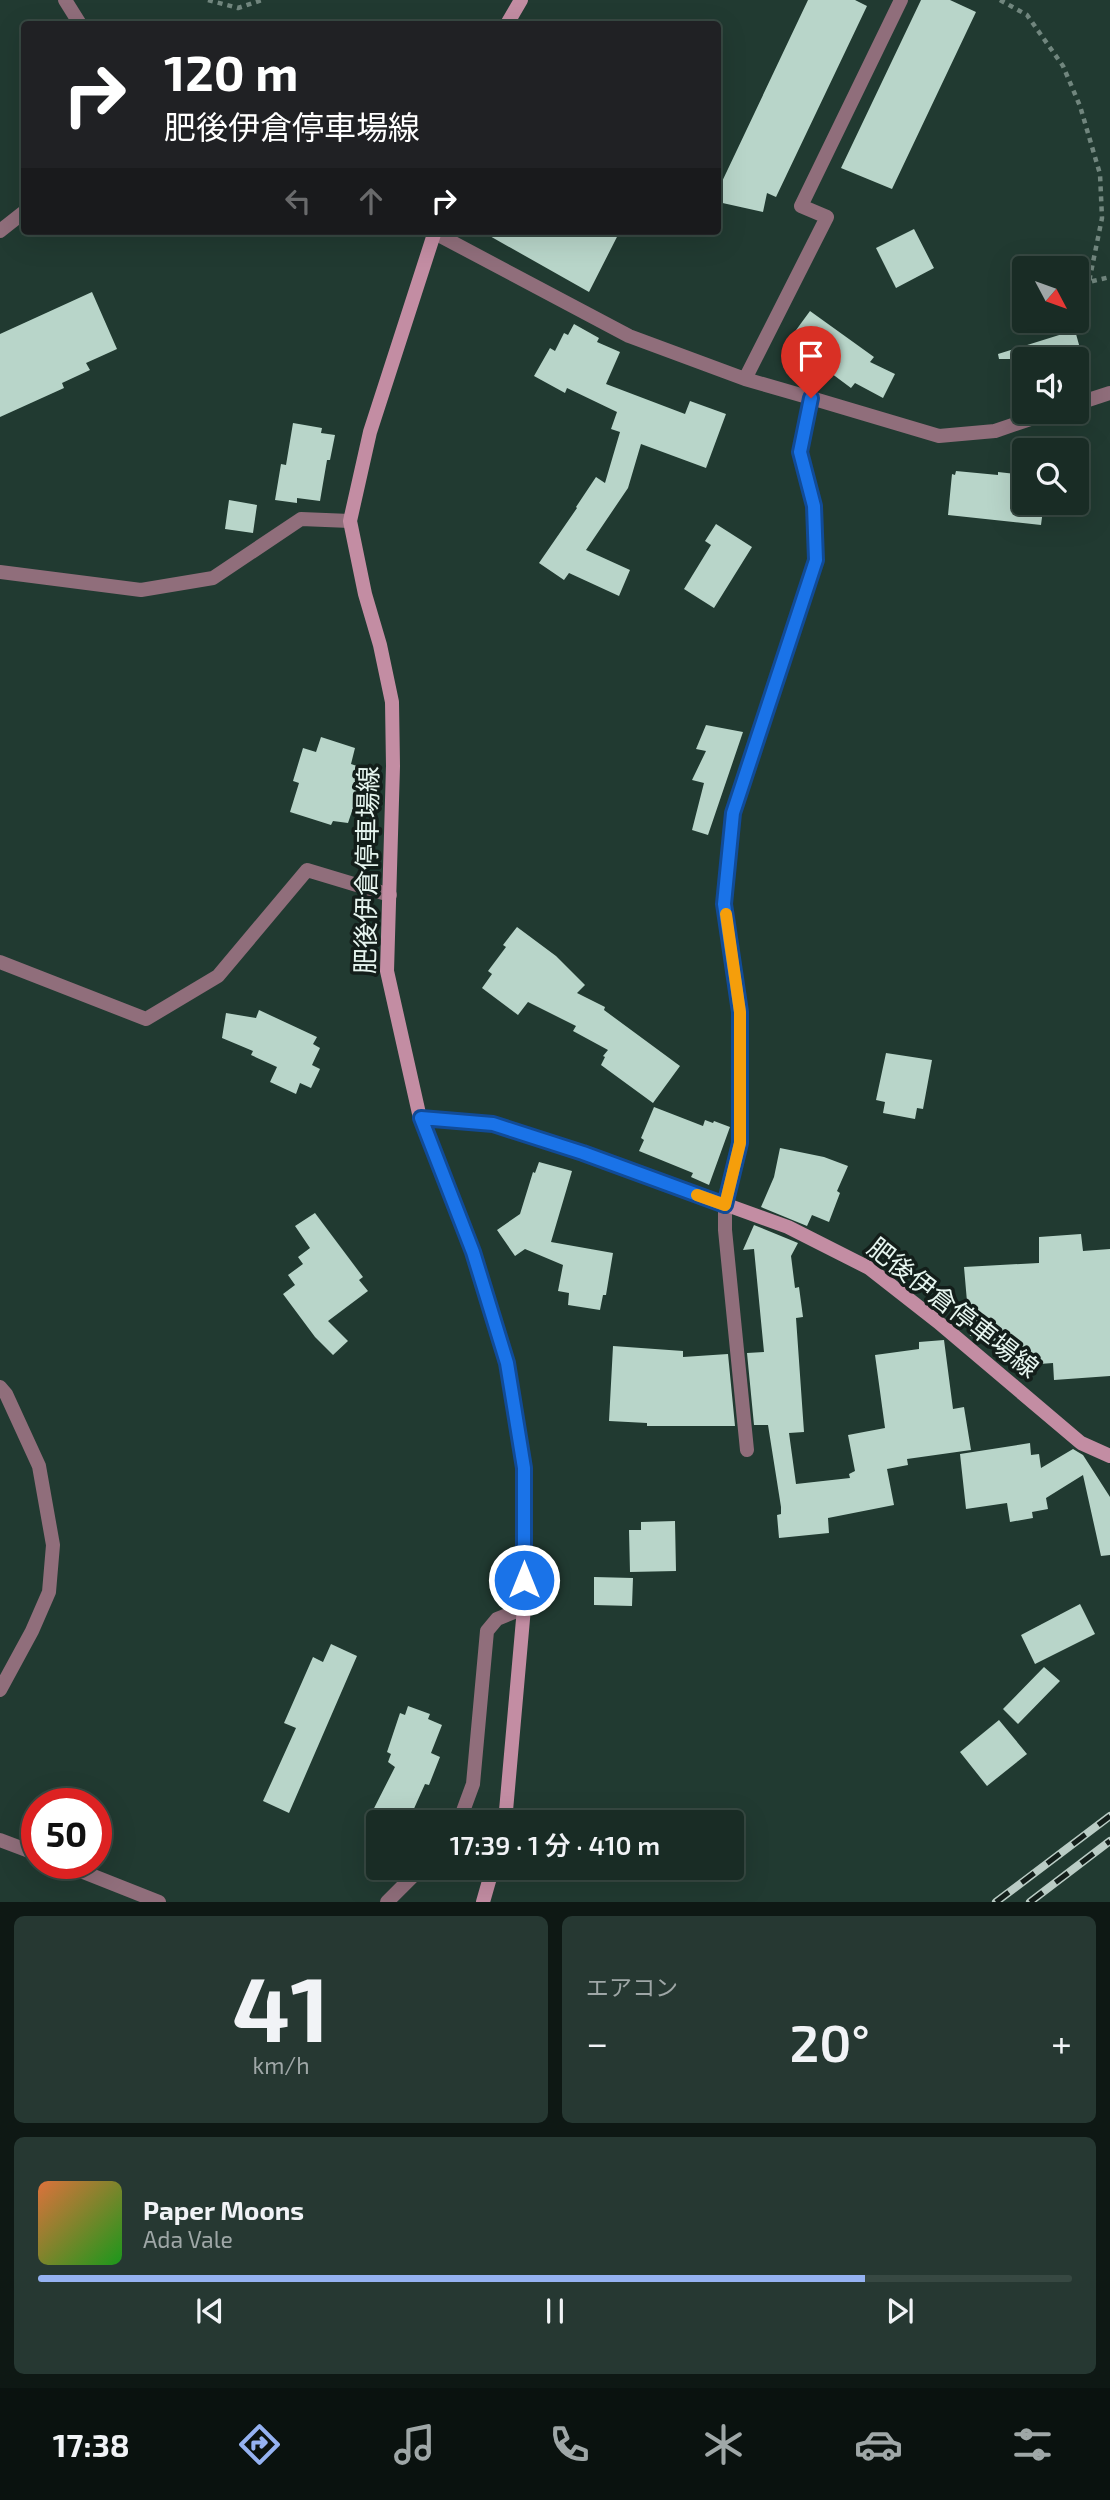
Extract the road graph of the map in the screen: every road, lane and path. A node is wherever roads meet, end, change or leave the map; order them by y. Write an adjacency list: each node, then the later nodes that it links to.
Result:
1 (65, 0): 7 (street)
2 (208, 0): 3 (path)
3 (262, 0)
4 (521, 0): 8 (main road)
5 (901, 0): 14 (street)
6 (1000, 0): 13 (path)
7 (78, 21)
8 (509, 21)
9 (21, 214): 10 (street)
10 (0, 231)
11 (433, 235): 19 (main road, 肥後伊倉停車場線)
12 (441, 235): 14 (street)
13 (1110, 277)
14 (745, 379): 16 (street)
15 (1110, 393): 17 (street)
16 (811, 398): 18 (street); 24 (street)
17 (1089, 400)
18 (1016, 424)
19 (350, 521): 20 (street); 21 (main road, 肥後伊倉停車場線)
20 (0, 572)
21 (390, 895): 22 (street); 23 (main road, 肥後伊倉停車場線)
22 (0, 962)
23 (421, 1118): 24 (main road, 肥後伊倉停車場線); 28 (main road)
24 (725, 1205): 26 (street); 27 (main road, 肥後伊倉停車場線)
25 (0, 1387): 29 (street)
26 (747, 1450)
27 (1110, 1456)
28 (524, 1608): 30 (street); 31 (main road)
29 (0, 1690)
30 (463, 1810)
31 (506, 1810)
32 (0, 1840): 33 (street)
33 (21, 1848)
34 (100, 1879): 37 (street)
35 (409, 1880): 38 (street)
36 (489, 1880): 39 (main road)
37 (159, 1902)
38 (387, 1902)
39 (483, 1902)

